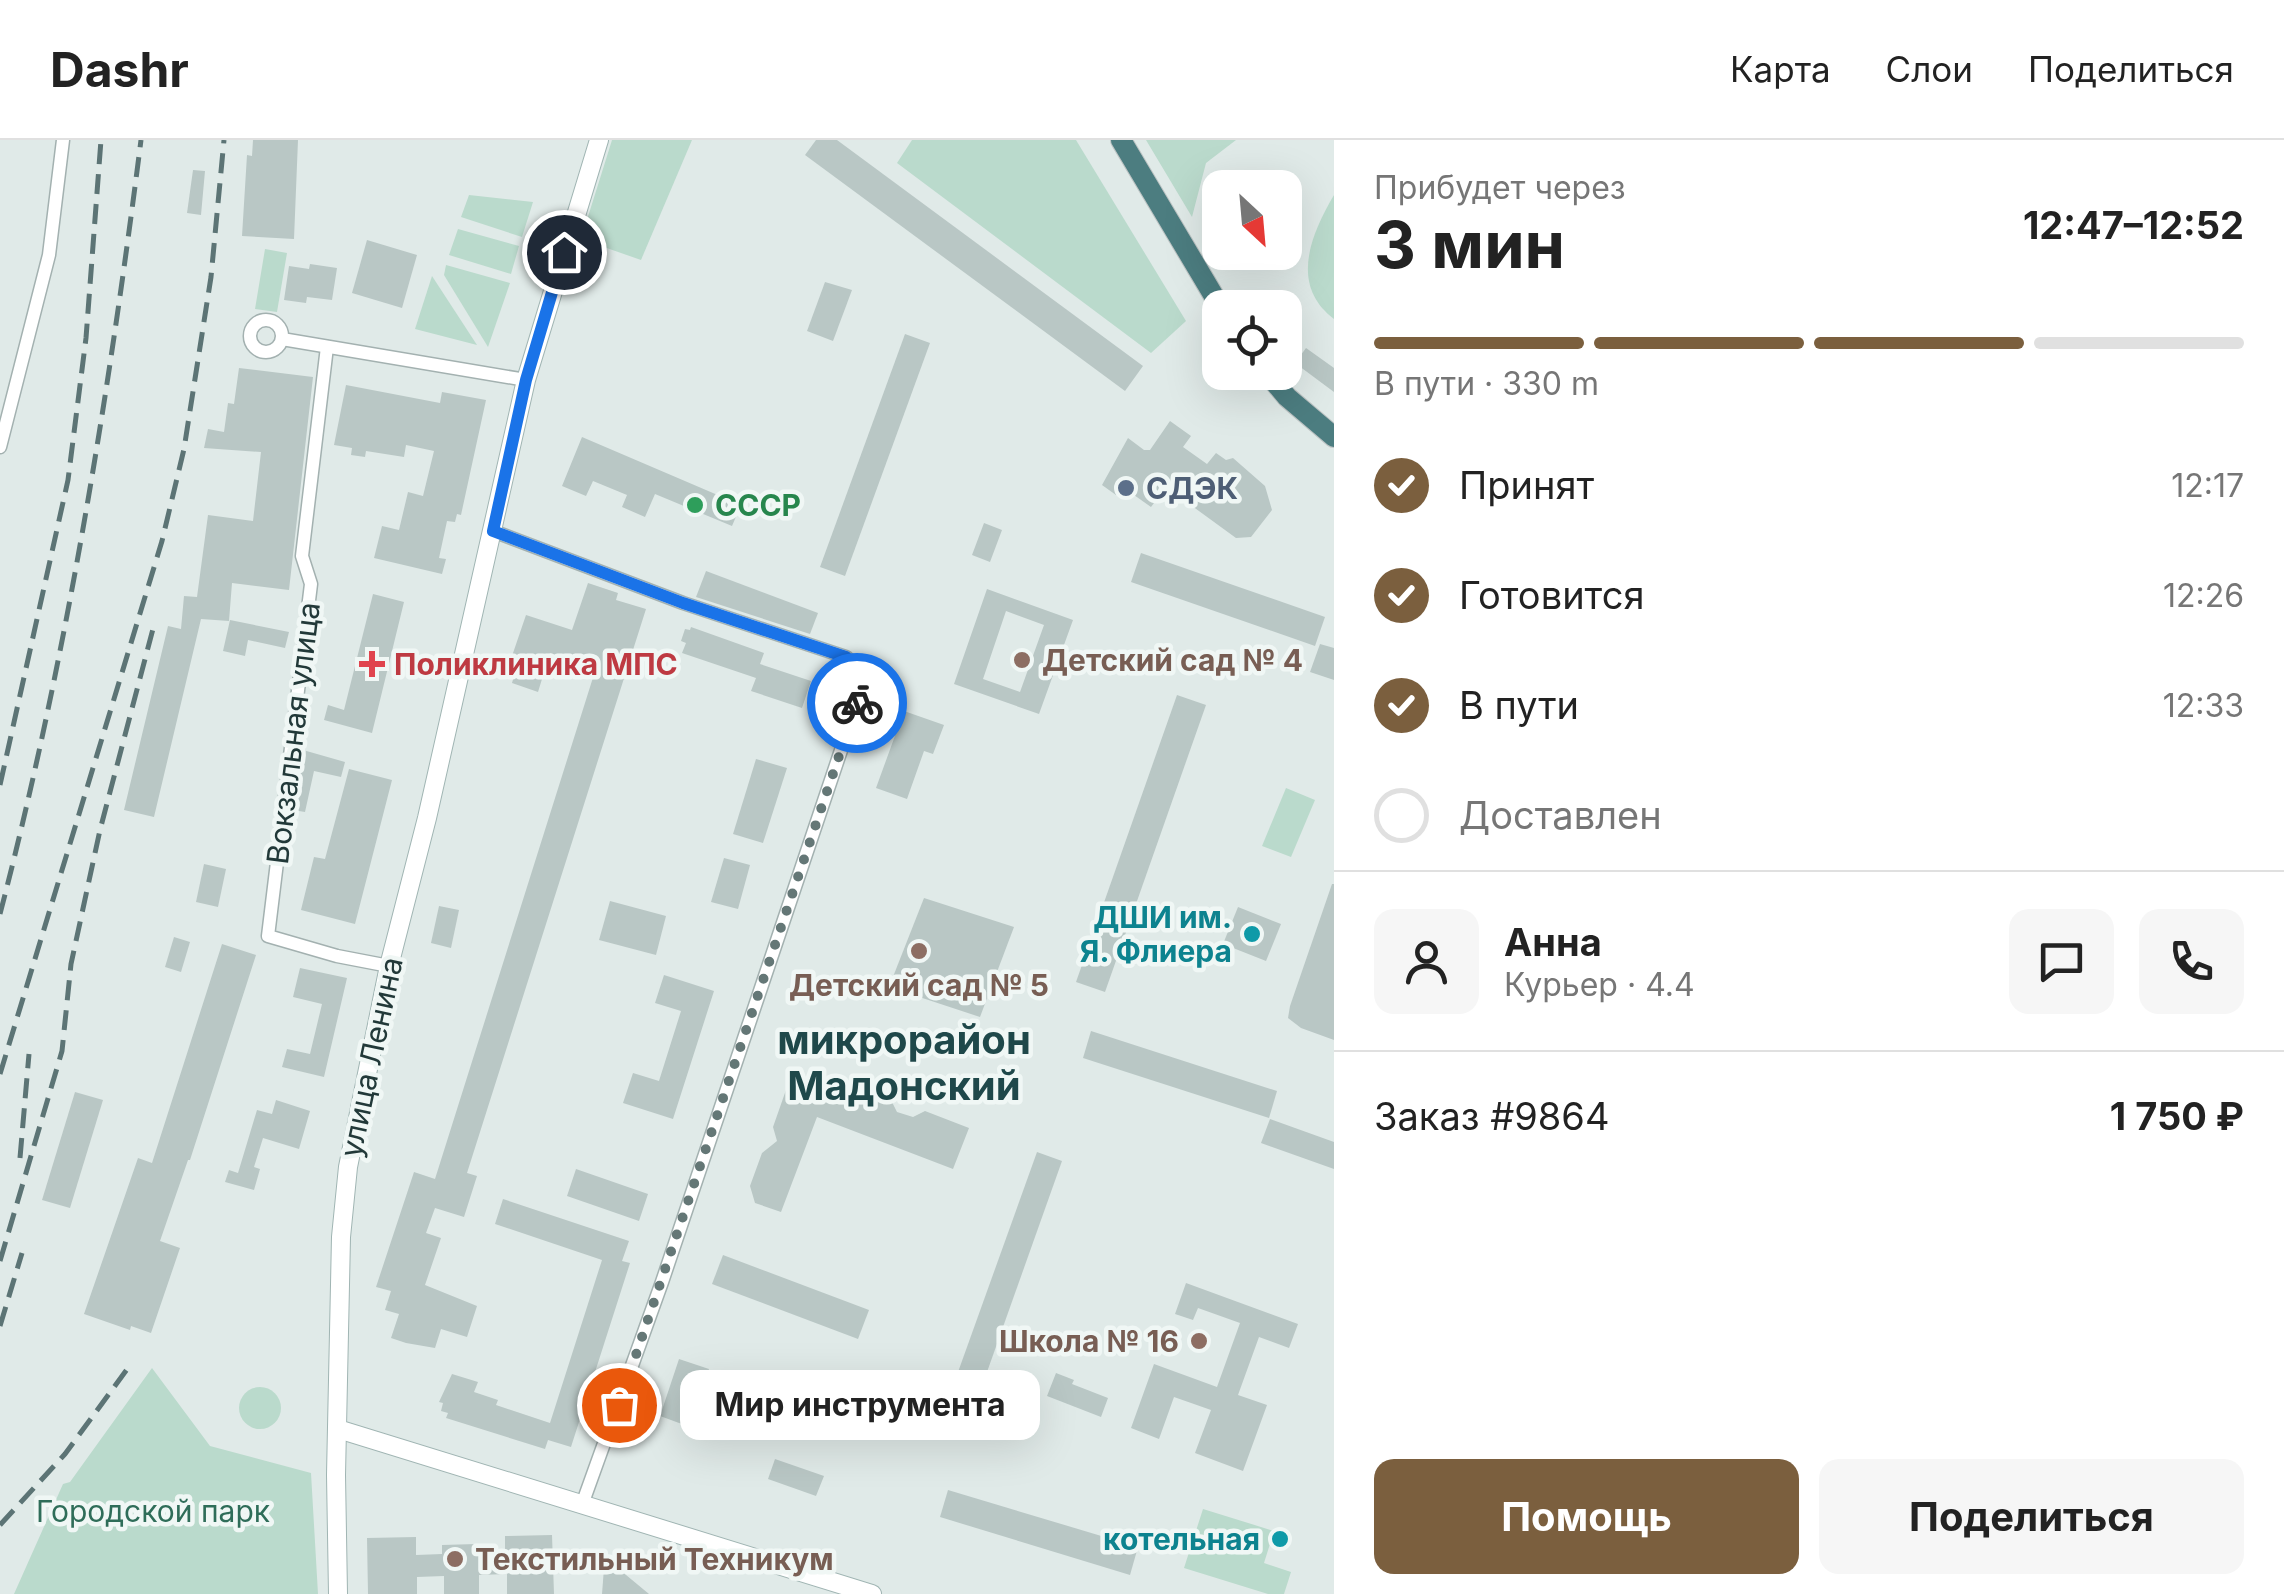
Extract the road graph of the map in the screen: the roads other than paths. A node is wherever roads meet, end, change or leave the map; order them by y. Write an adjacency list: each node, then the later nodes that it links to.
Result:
1 (63, 140): 10 (street)
2 (598, 140): 7 (main road, улица Ленина)
3 (1121, 140): 4 (highway)
4 (1210, 290)
5 (282, 339): 6 (street)
6 (327, 347): 7 (street); 12 (street, Вокзальная улица)
7 (526, 380): 11 (main road, улица Ленина)
8 (1281, 390): 9 (highway)
9 (1334, 437)
10 (0, 447)
11 (493, 531): 12 (main road, улица Ленина); 14 (street)
12 (389, 966): 13 (main road, улица Ленина)
13 (338, 1428): 14 (main road); 15 (main road, улица Ленина)
14 (583, 1502): 16 (main road)
15 (338, 1594)
16 (872, 1594)

